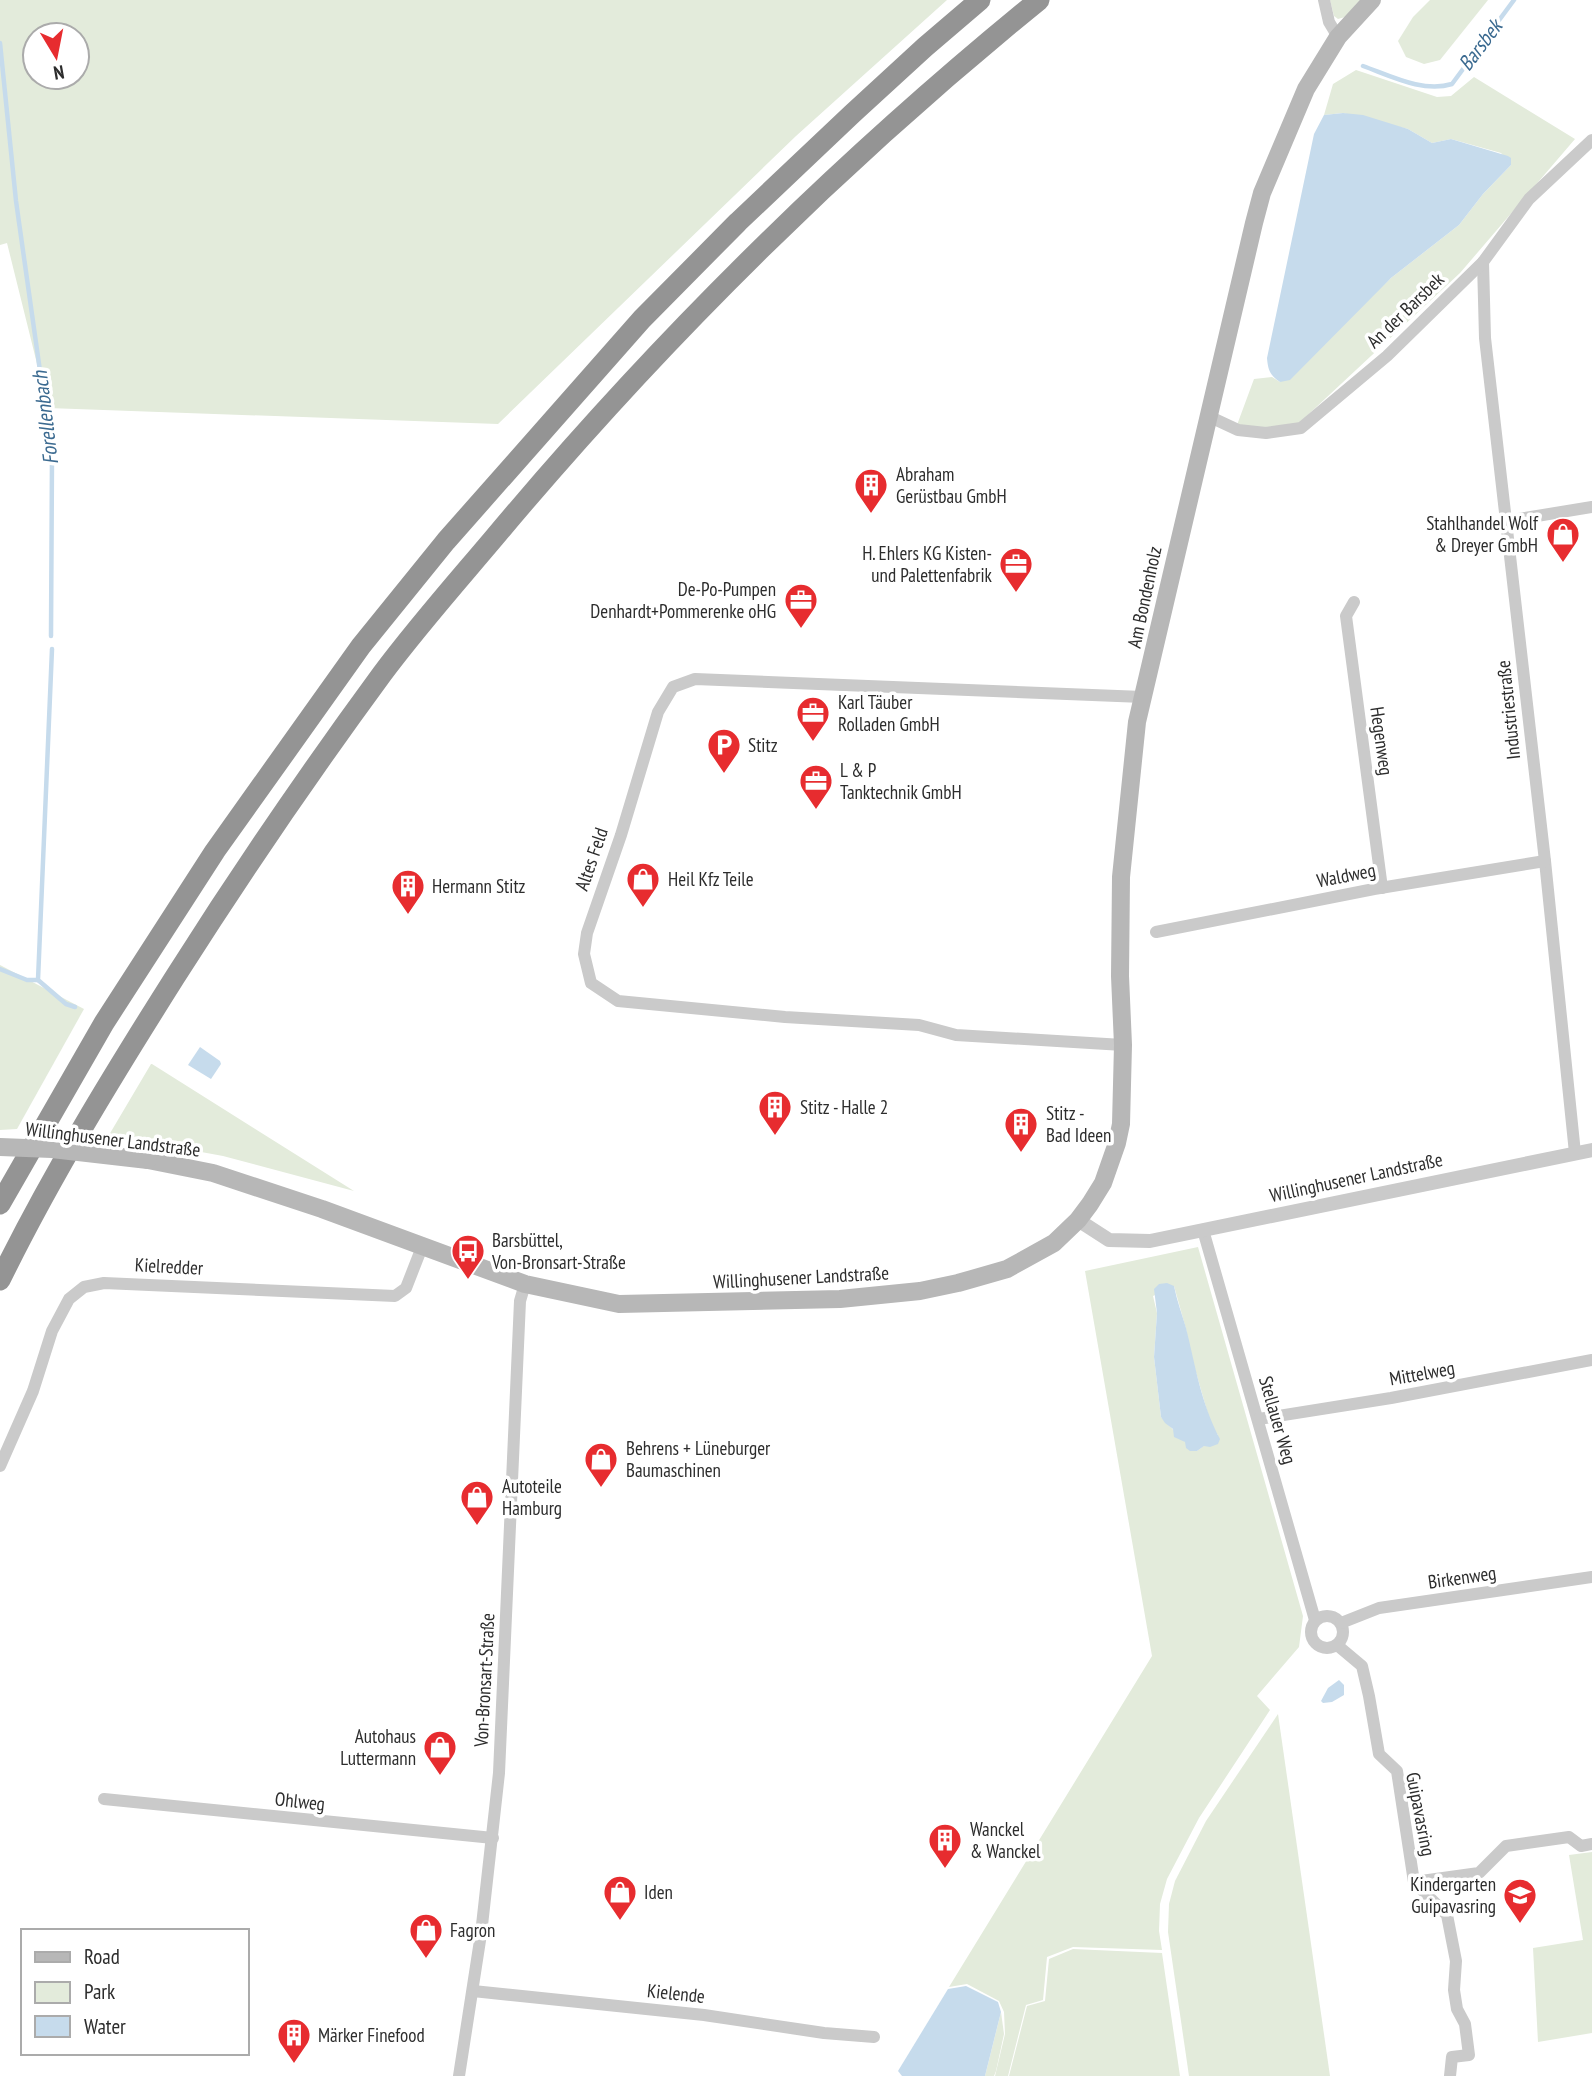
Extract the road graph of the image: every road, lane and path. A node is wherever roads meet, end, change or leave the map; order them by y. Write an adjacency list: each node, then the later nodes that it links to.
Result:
1 (980, 0): 20 (highway)
2 (1040, 0): 24 (highway)
3 (1324, 0): 5 (street)
4 (1372, 0): 5 (main road, Am Bondenholz)
5 (1338, 37): 8 (main road, Am Bondenholz)
6 (1592, 139): 7 (street, An der Barsbek)
7 (1483, 262): 8 (street, An der Barsbek); 10 (street, Industriestraße)
8 (1208, 416): 12 (main road, Am Bondenholz)
9 (1592, 507): 10 (street)
10 (1506, 521): 13 (street, Industriestraße)
11 (1354, 602): 14 (street, Hegenweg)
12 (1143, 697): 16 (main road, Am Bondenholz); 16 (street, Altes Feld)
13 (1545, 861): 14 (street, Waldweg); 19 (street, Industriestraße)
14 (1382, 888): 15 (street, Waldweg)
15 (1156, 932)
16 (1123, 1045): 21 (main road, Am Bondenholz)
17 (0, 1147): 23 (main road, Willinghusener Landstraße, bridge)
18 (1592, 1150): 19 (street, Willinghusener Landstraße)
19 (1575, 1153): 22 (street, Willinghusener Landstraße)
20 (0, 1204)
21 (1078, 1220): 22 (street, Willinghusener Landstraße); 25 (main road, Willinghusener Landstraße)
22 (1203, 1230): 27 (street, Stellauer Weg)
23 (422, 1247): 25 (main road, Willinghusener Landstraße); 28 (street, Kielredder)
24 (0, 1280)
25 (525, 1284): 34 (street, Von-Bronsart-Straße)
26 (1592, 1360): 27 (street, Mittelweg)
27 (1259, 1419): 30 (street, Stellauer Weg)
28 (0, 1466)
29 (1592, 1577): 31 (street, Birkenweg)
30 (1315, 1620): 31 (street); 32 (street, Stellauer Weg)
31 (1341, 1623): 32 (street)
32 (1337, 1646): 36 (street, Guipavasring)
33 (104, 1799): 34 (street, Ohlweg)
34 (493, 1838): 37 (street, Von-Bronsart-Straße)
35 (1592, 1844): 36 (street, Guipavasring)
36 (1414, 1882): 40 (street, Guipavasring)
37 (473, 1992): 38 (street, Kielende); 39 (street, Von-Bronsart-Straße)
38 (874, 2037)
39 (459, 2076)
40 (1450, 2076)

